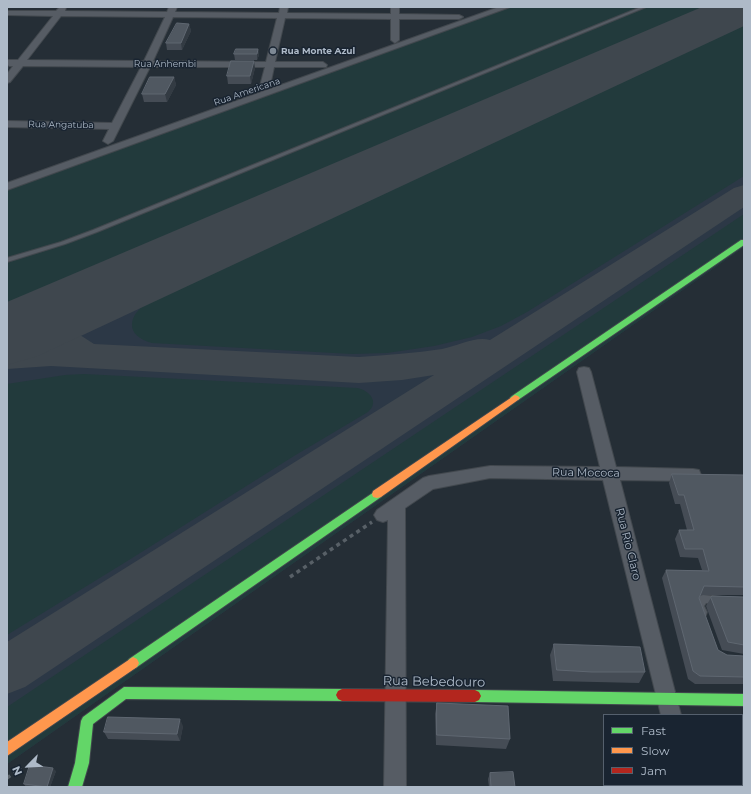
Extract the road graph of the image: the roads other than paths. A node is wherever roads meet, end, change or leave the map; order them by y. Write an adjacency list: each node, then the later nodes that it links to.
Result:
1 (487, 7): 9 (street, Rua Americana)
2 (506, 7): 22 (street)
3 (644, 7): 24 (lane)
4 (61, 10): 5 (street); 8 (street); 12 (street)
5 (171, 11): 6 (street); 13 (street)
6 (283, 11): 7 (street); 14 (street)
7 (395, 11): 9 (street); 10 (street)
8 (7, 13)
9 (459, 17): 10 (street, Rua Americana)
10 (395, 40): 15 (street, Rua Americana)
11 (7, 63): 12 (street, Rua Anhembi)
12 (20, 63): 13 (street, Rua Anhembi); 16 (street)
13 (147, 64): 14 (street, Rua Anhembi); 19 (street)
14 (270, 65): 15 (street, Rua Anhembi); 17 (street)
15 (323, 65): 17 (street, Rua Americana)
16 (7, 80)
17 (265, 86): 20 (street, Rua Americana)
18 (7, 124): 19 (street, Rua Angatuba)
19 (116, 126): 20 (street)
20 (108, 141): 21 (street, Rua Americana)
21 (7, 177)
22 (7, 187)
23 (744, 242): 33 (street)
24 (7, 260)
25 (584, 372): 26 (street, Rua Rio Claro)
26 (610, 474): 27 (street, Rua Mococa); 30 (street, Rua Mococa); 32 (street, Rua Rio Claro)
27 (705, 475)
28 (728, 600): 29 (lane)
29 (705, 619)
30 (396, 695): 32 (street, Rua Bebedouro); 34 (street, Rua Bebedouro); 35 (street)
31 (744, 700): 32 (street, Rua Bebedouro)
32 (669, 707)
33 (7, 750)
34 (75, 787)
35 (395, 787)

